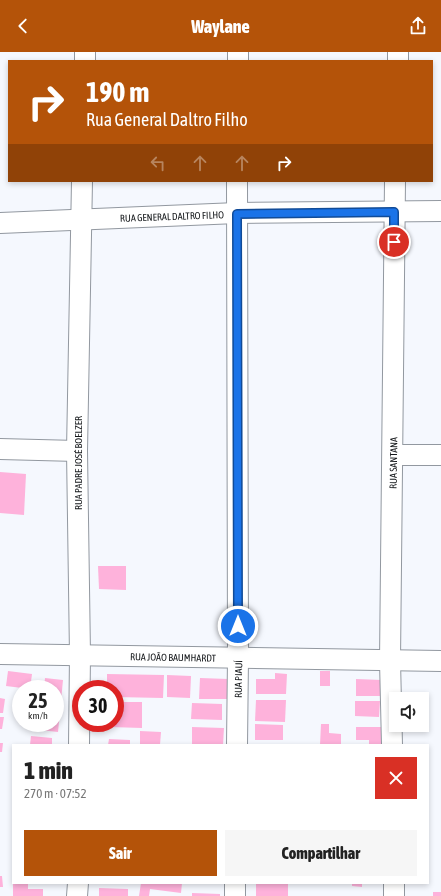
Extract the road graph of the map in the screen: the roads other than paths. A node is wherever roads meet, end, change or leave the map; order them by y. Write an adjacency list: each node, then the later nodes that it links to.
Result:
1 (82, 182): 7 (street, RUA PADRE JOSÉ BOELZER)
2 (237, 182): 6 (street, RUA PIAUÍ)
3 (395, 182): 5 (street, RUA SANTANA)
4 (441, 211): 5 (street, RUA GENERAL DALTRO FILHO)
5 (394, 212): 6 (street, RUA GENERAL DALTRO FILHO); 11 (street, RUA SANTANA)
6 (237, 214): 7 (street, RUA GENERAL DALTRO FILHO); 15 (street, RUA PIAUÍ)
7 (80, 220): 8 (street, RUA GENERAL DALTRO FILHO); 10 (street, RUA PADRE JOSÉ BOELZER)
8 (0, 223)
9 (0, 449): 10 (street)
10 (78, 450): 14 (street, RUA PADRE JOSÉ BOELZER)
11 (393, 455): 12 (street); 16 (street, RUA SANTANA)
12 (441, 455)
13 (0, 654): 14 (street, RUA JOÃO BAUMHARDT)
14 (80, 655): 15 (street, RUA JOÃO BAUMHARDT); 18 (street, RUA PADRE JOSÉ BOELZER)
15 (238, 658): 16 (street, RUA JOÃO BAUMHARDT); 19 (street, RUA PIAUÍ)
16 (390, 661): 17 (street, RUA JOÃO BAUMHARDT); 20 (street, RUA SANTANA)
17 (441, 661)
18 (79, 744)
19 (237, 744)
20 (392, 744)
21 (78, 884): 24 (street)
22 (235, 884): 25 (street)
23 (394, 884): 26 (street)
24 (78, 896)
25 (235, 896)
26 (394, 896)

